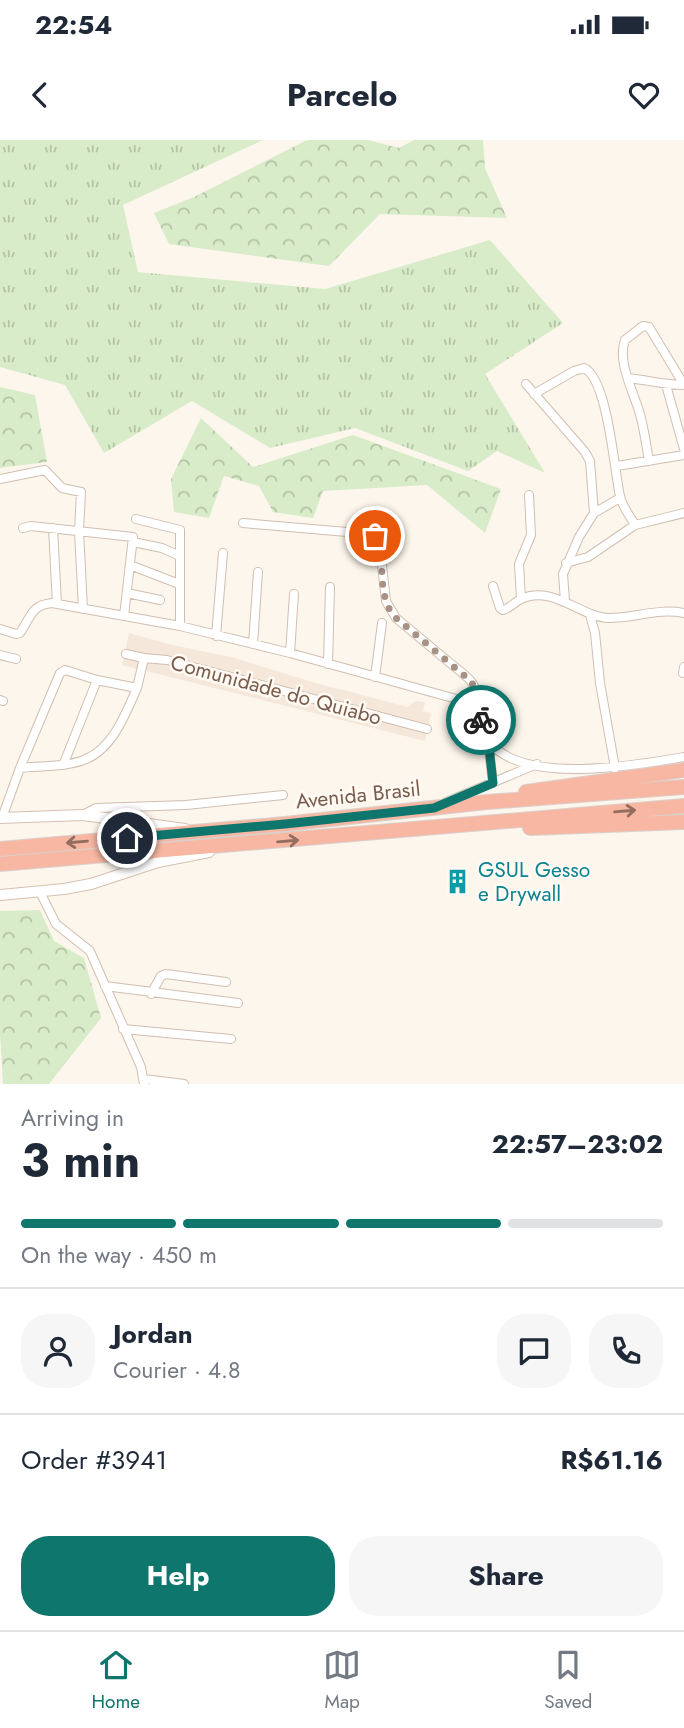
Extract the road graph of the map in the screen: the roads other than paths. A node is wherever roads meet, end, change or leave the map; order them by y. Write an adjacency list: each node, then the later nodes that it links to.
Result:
1 (628, 378): 3 (street); 4 (street); 8 (street)
2 (526, 384): 5 (street)
3 (684, 385): 4 (street)
4 (666, 386): 6 (street)
5 (534, 394): 9 (street); 13 (street)
6 (684, 449)
7 (684, 455): 8 (street)
8 (649, 461): 9 (street)
9 (617, 466): 12 (street)
10 (0, 479): 20 (street)
11 (528, 495): 32 (street)
12 (620, 498): 13 (street); 17 (street)
13 (594, 513): 24 (street)
14 (684, 513): 17 (street)
15 (136, 519): 23 (street)
16 (243, 523): 54 (street)
17 (635, 525): 24 (street)
18 (23, 528): 19 (street)
19 (53, 528): 20 (street); 35 (street)
20 (79, 531): 21 (street); 36 (street)
21 (132, 542): 23 (street); 25 (street)
22 (223, 554): 43 (street)
23 (180, 556): 27 (street)
24 (566, 564): 34 (street)
25 (130, 565): 27 (street); 30 (street)
26 (258, 572): 44 (street)
27 (179, 584): 41 (street)
28 (493, 586): 32 (street)
29 (330, 587): 50 (street)
30 (127, 593): 33 (street); 39 (street)
31 (294, 594): 45 (street)
32 (521, 599): 34 (street)
33 (160, 600)
34 (565, 601): 38 (street)
35 (57, 604): 36 (street); 42 (street)
36 (83, 609): 39 (street)
37 (684, 613): 38 (street)
38 (590, 615): 61 (street)
39 (124, 616): 41 (street)
40 (382, 623): 51 (street)
41 (180, 626): 43 (street)
42 (0, 629)
43 (216, 636): 44 (street)
44 (253, 644): 45 (street)
45 (290, 653): 50 (street)
46 (126, 654): 48 (street, Comunidade do Quiabo)
47 (0, 655): 49 (street)
48 (144, 658): 53 (street); 55 (street, Comunidade do Quiabo)
49 (16, 659)
50 (328, 664): 51 (street)
51 (375, 677): 54 (street)
52 (97, 680): 53 (street); 58 (street); 60 (street)
53 (138, 684): 58 (street)
54 (478, 705): 56 (street)
55 (427, 729)
56 (488, 738): 59 (street); 64 (street)
57 (684, 757): 61 (street)
58 (64, 763): 60 (street)
59 (537, 764): 63 (street); 64 (street)
60 (20, 768): 71 (street)
61 (615, 768): 63 (street)
62 (684, 770): 63 (highway)
63 (582, 777): 67 (highway)
64 (493, 783): 69 (street)
65 (684, 787): 67 (highway, Avenida Brasil)
66 (283, 795): 70 (street)
67 (487, 802): 69 (highway, Avenida Brasil)
68 (684, 806): 73 (highway, Avenida Brasil, one-way to 68)
69 (434, 808): 74 (highway, Avenida Brasil)
70 (83, 815): 71 (street, Avenida Brasil); 74 (street, Avenida Brasil)
71 (1, 818)
72 (684, 822): 73 (highway)
73 (484, 823): 75 (highway, Avenida Brasil, one-way to 73)
74 (204, 832): 76 (highway, Avenida Brasil, one-way to 76)
75 (242, 844): 77 (highway, Avenida Brasil); 78 (street, Avenida Brasil)
76 (0, 849)
77 (0, 864)
78 (40, 892): 79 (street, Avenida Brasil); 81 (street)
79 (0, 895)
80 (226, 982): 82 (street)
81 (106, 986): 82 (street); 84 (street)
82 (151, 993): 83 (street)
83 (238, 1003)
84 (123, 1029): 85 (street); 86 (street)
85 (231, 1039)
86 (144, 1082): 87 (street)
87 (184, 1084)

